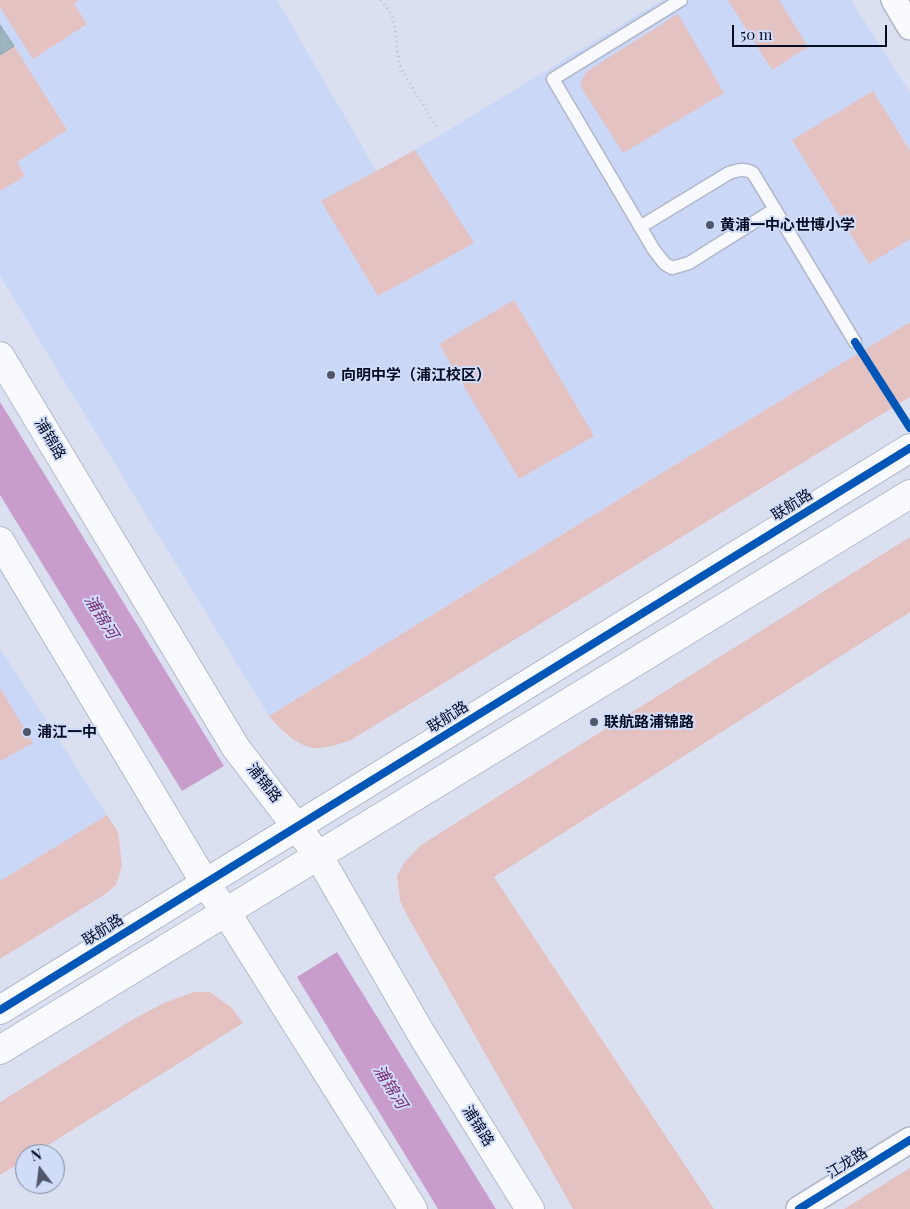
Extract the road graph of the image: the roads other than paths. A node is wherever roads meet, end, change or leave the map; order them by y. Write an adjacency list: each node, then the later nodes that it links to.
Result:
1 (681, 0): 5 (lane)
2 (894, 0): 3 (street)
3 (910, 27)
4 (775, 209): 5 (lane); 5 (lane); 6 (lane)
5 (640, 227)
6 (855, 342)
7 (0, 356): 11 (street, 浦锦路)
8 (910, 448): 11 (street, 联航路)
9 (910, 494): 12 (street)
10 (0, 541): 13 (street)
11 (287, 832): 12 (street, 浦锦路); 13 (street, 联航路)
12 (318, 855): 14 (street); 19 (street, 浦锦路)
13 (214, 877): 14 (street); 15 (street, 联航路)
14 (234, 907): 16 (street); 18 (street)
15 (0, 1010)
16 (0, 1050)
17 (910, 1140): 20 (street, 江龙路)
18 (413, 1209)
19 (530, 1209)
20 (799, 1209)

